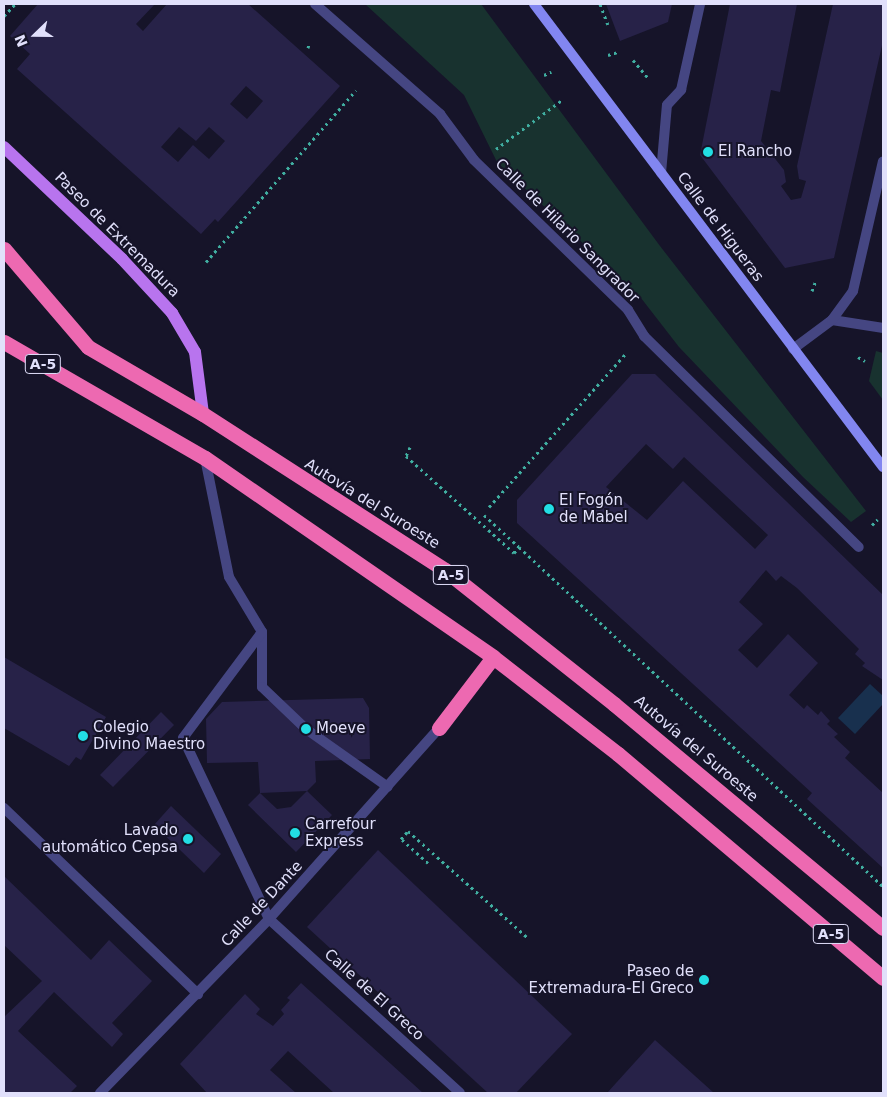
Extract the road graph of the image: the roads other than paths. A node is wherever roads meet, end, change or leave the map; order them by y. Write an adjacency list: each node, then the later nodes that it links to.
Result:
1 (315, 4): 15 (street, Calle de Hilario Sangrador)
2 (534, 4): 6 (main road, Calle de Higueras)
3 (700, 4): 6 (street)
4 (4, 147): 12 (main road, Paseo de Extremadura)
5 (883, 161): 8 (street)
6 (661, 172): 11 (main road, Calle de Higueras)
7 (4, 249): 12 (highway, Autovía del Suroeste / A-5)
8 (832, 320): 9 (street); 11 (street)
9 (883, 328)
10 (4, 342): 13 (highway, A-5)
11 (793, 349): 14 (main road, Calle de Higueras)
12 (203, 414): 22 (highway, Autovía del Suroeste / A-5)
13 (205, 458): 16 (street); 17 (highway, A-5)
14 (883, 467)
15 (859, 547)
16 (262, 632): 19 (street); 21 (street)
17 (493, 657): 18 (highway); 23 (highway, A-5)
18 (439, 728): 19 (street, Calle de Dante)
19 (388, 787): 21 (street, Calle de Dante)
20 (4, 808): 24 (street)
21 (269, 919): 24 (street, Calle de Dante); 26 (street, Calle de El Greco)
22 (883, 928)
23 (883, 978)
24 (198, 994): 25 (street, Calle de Dante)
25 (100, 1093)
26 (460, 1093)

